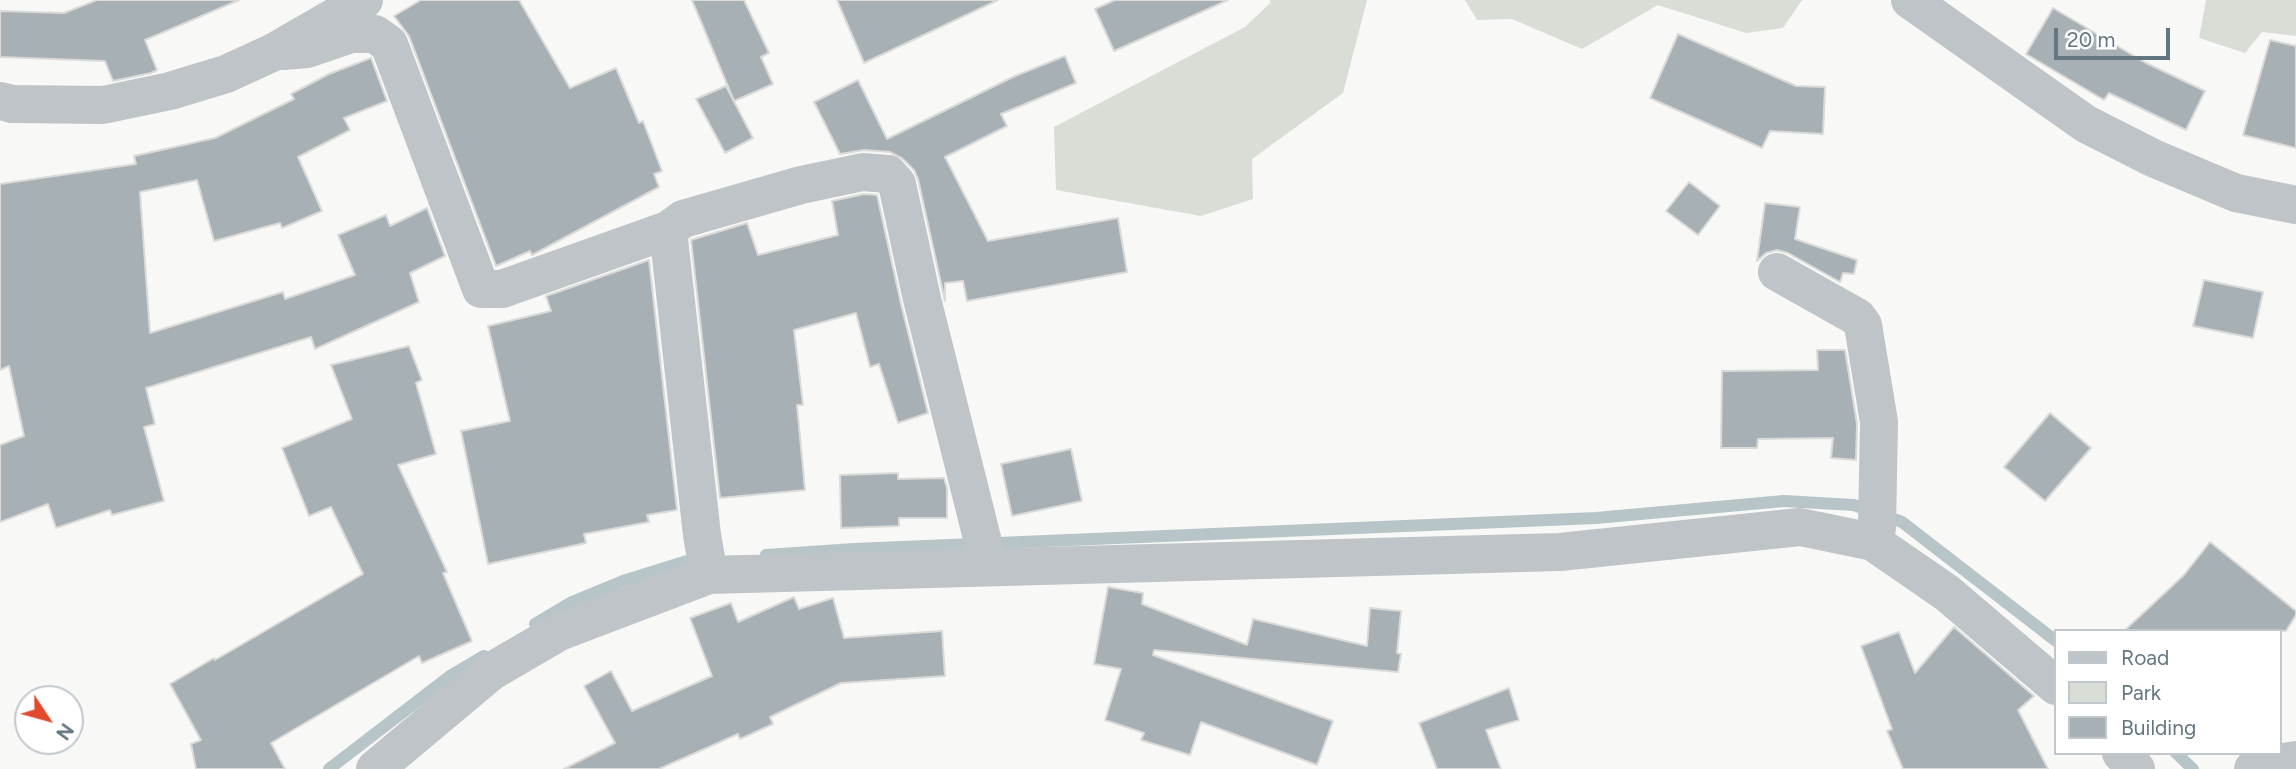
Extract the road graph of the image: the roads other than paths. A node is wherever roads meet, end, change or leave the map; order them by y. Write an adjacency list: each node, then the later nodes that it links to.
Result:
1 (364, 0): 3 (street)
2 (1910, 0): 5 (street)
3 (274, 52): 4 (street); 6 (street)
4 (0, 101)
5 (2296, 205)
6 (668, 230): 9 (street); 10 (street)
7 (1777, 272): 8 (street)
8 (1876, 524): 9 (street); 11 (street)
9 (985, 546): 10 (street)
10 (707, 558): 14 (street)
11 (2054, 684)
12 (2123, 755): 15 (street)
13 (2296, 760): 16 (street)
14 (375, 769)
15 (2136, 769)
16 (2253, 769)

